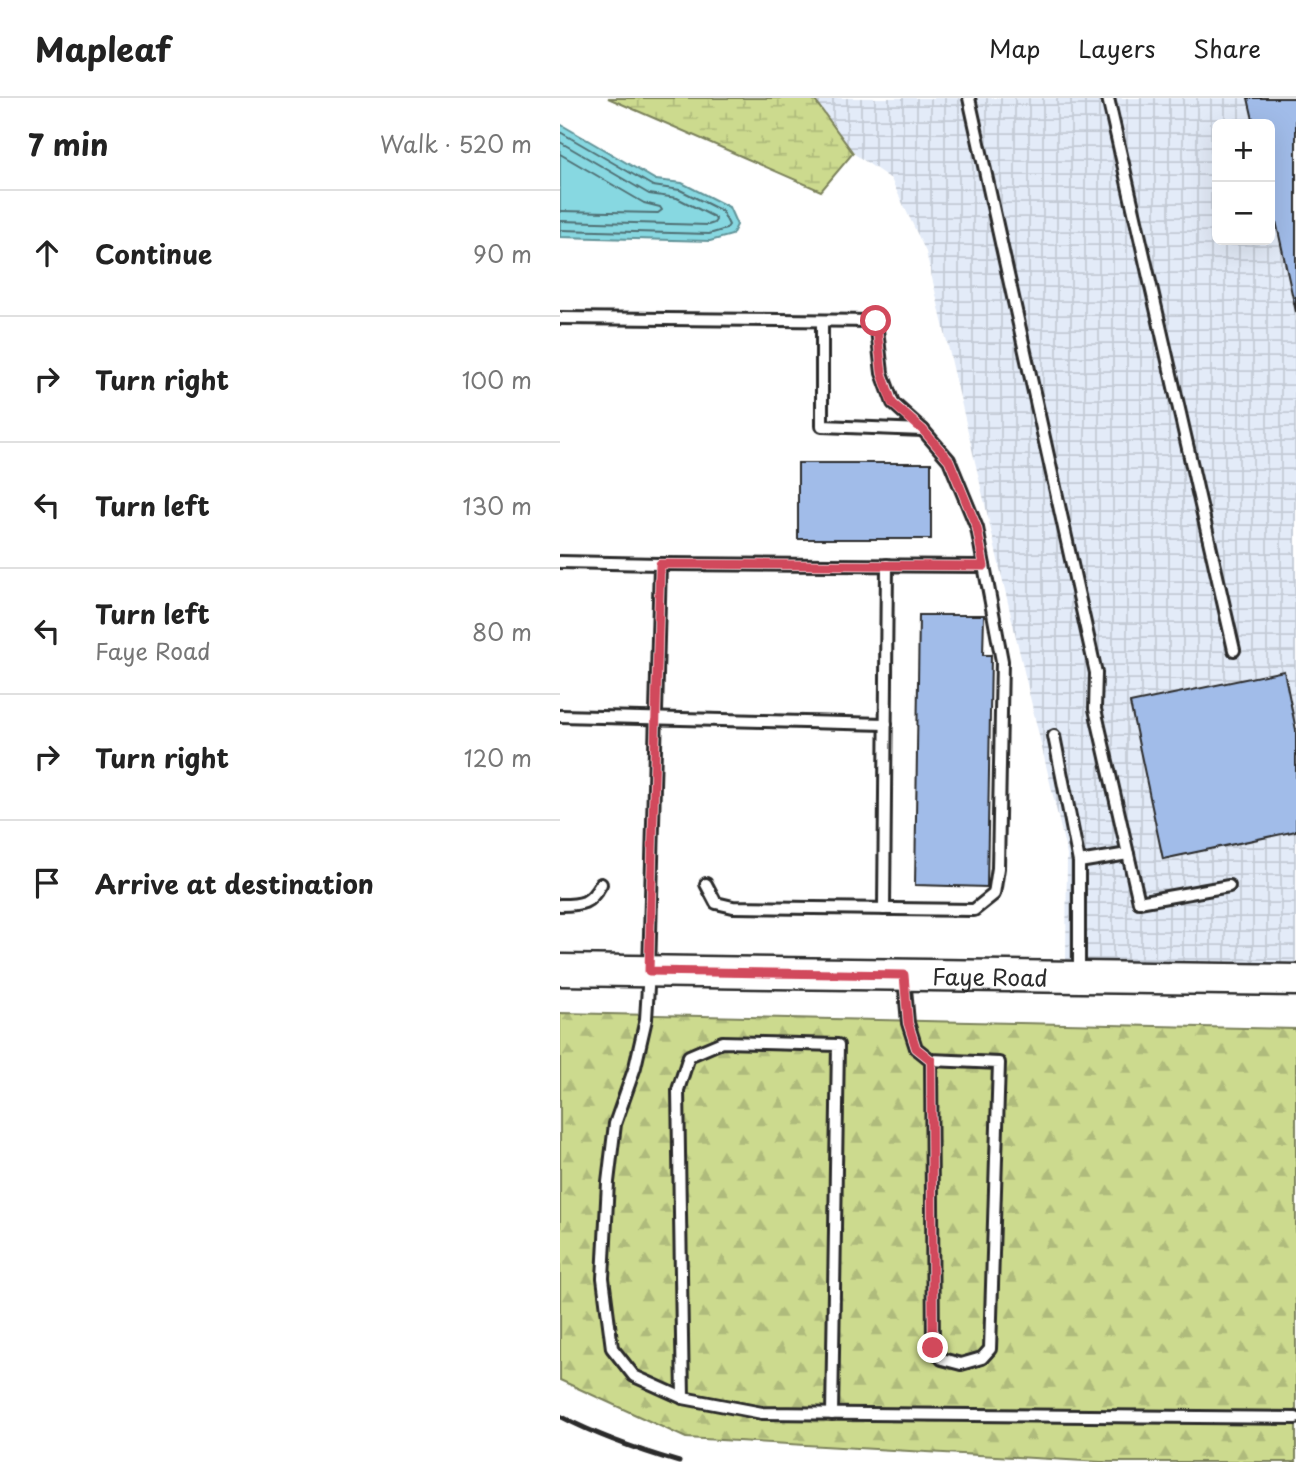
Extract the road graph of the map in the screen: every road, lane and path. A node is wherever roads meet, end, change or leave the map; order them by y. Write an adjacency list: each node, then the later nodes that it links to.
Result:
1 (969, 98): 15 (lane)
2 (1108, 98): 10 (lane)
3 (560, 318): 4 (lane)
4 (822, 321): 5 (lane); 5 (lane)
5 (923, 430): 9 (lane)
6 (560, 562): 7 (lane)
7 (660, 564): 8 (lane); 12 (lane)
8 (887, 565): 9 (lane); 13 (lane)
9 (984, 566): 21 (lane)
10 (1234, 650)
11 (560, 716): 12 (lane)
12 (656, 718): 13 (lane); 23 (lane)
13 (886, 724): 21 (lane)
14 (1055, 736): 16 (lane)
15 (1128, 854): 16 (lane); 19 (lane)
16 (1079, 862): 25 (lane)
17 (601, 884): 20 (lane)
18 (706, 884): 21 (lane)
19 (1229, 886)
20 (560, 905)
21 (884, 909)
22 (560, 970): 23 (street, Faye Road)
23 (649, 971): 24 (street, Faye Road); 28 (lane)
24 (904, 975): 25 (street, Faye Road); 27 (lane)
25 (1079, 977): 26 (street, Faye Road)
26 (1296, 979)
27 (931, 1060): 27 (lane)
28 (683, 1398): 29 (lane); 29 (lane)
29 (832, 1414): 30 (lane)
30 (1296, 1418)

